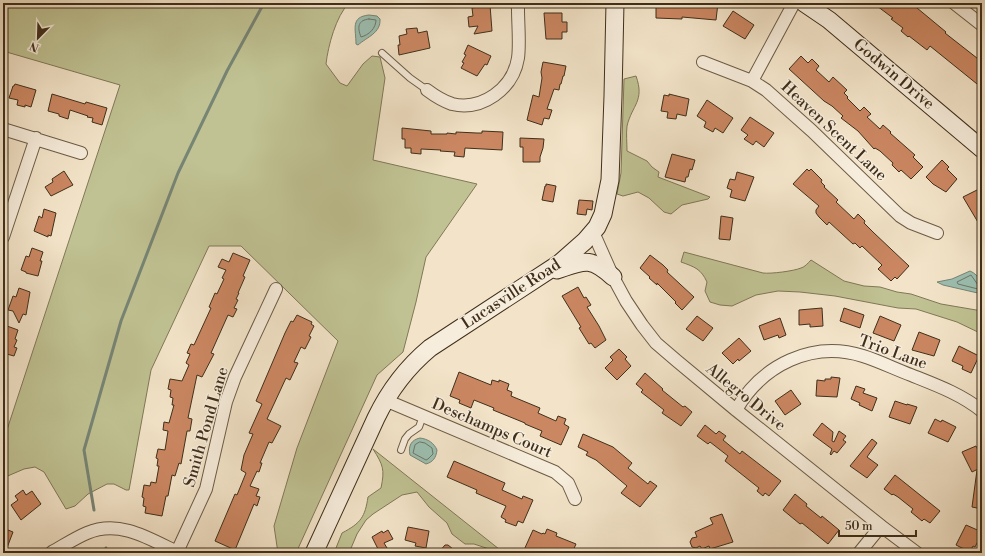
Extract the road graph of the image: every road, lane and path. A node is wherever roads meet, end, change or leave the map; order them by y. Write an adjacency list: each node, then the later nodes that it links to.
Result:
1 (517, 3): 10 (street)
2 (615, 3): 15 (street, Lucasville Road)
3 (794, 3): 9 (street)
4 (804, 3): 13 (street, Godwin Drive)
5 (954, 3): 6 (street)
6 (982, 25)
7 (382, 53): 10 (lane)
8 (703, 62): 9 (street, Heaven Scent Lane)
9 (752, 81): 16 (street, Heaven Scent Lane)
10 (427, 90)
11 (3, 128): 12 (street)
12 (36, 138): 14 (street); 17 (street)
13 (982, 148)
14 (81, 153)
15 (594, 232): 18 (street, Lucasville Road); 19 (street, Allegro Drive)
16 (937, 233)
17 (3, 236)
18 (543, 274): 19 (street); 21 (street, Lucasville Road)
19 (613, 277): 22 (street, Allegro Drive)
20 (276, 289): 29 (street, Smith Pond Lane)
21 (385, 400): 24 (street, Deschamps Court); 30 (street, Lucasville Road)
22 (736, 410): 23 (street, Trio Lane); 27 (street, Allegro Drive)
23 (982, 411)
24 (424, 416): 25 (lane); 26 (street, Deschamps Court)
25 (401, 450)
26 (575, 499)
27 (881, 526): 31 (street); 32 (street, Allegro Drive)
28 (52, 552): 29 (street)
29 (178, 553)
30 (314, 553)
31 (859, 553)
32 (917, 553)

